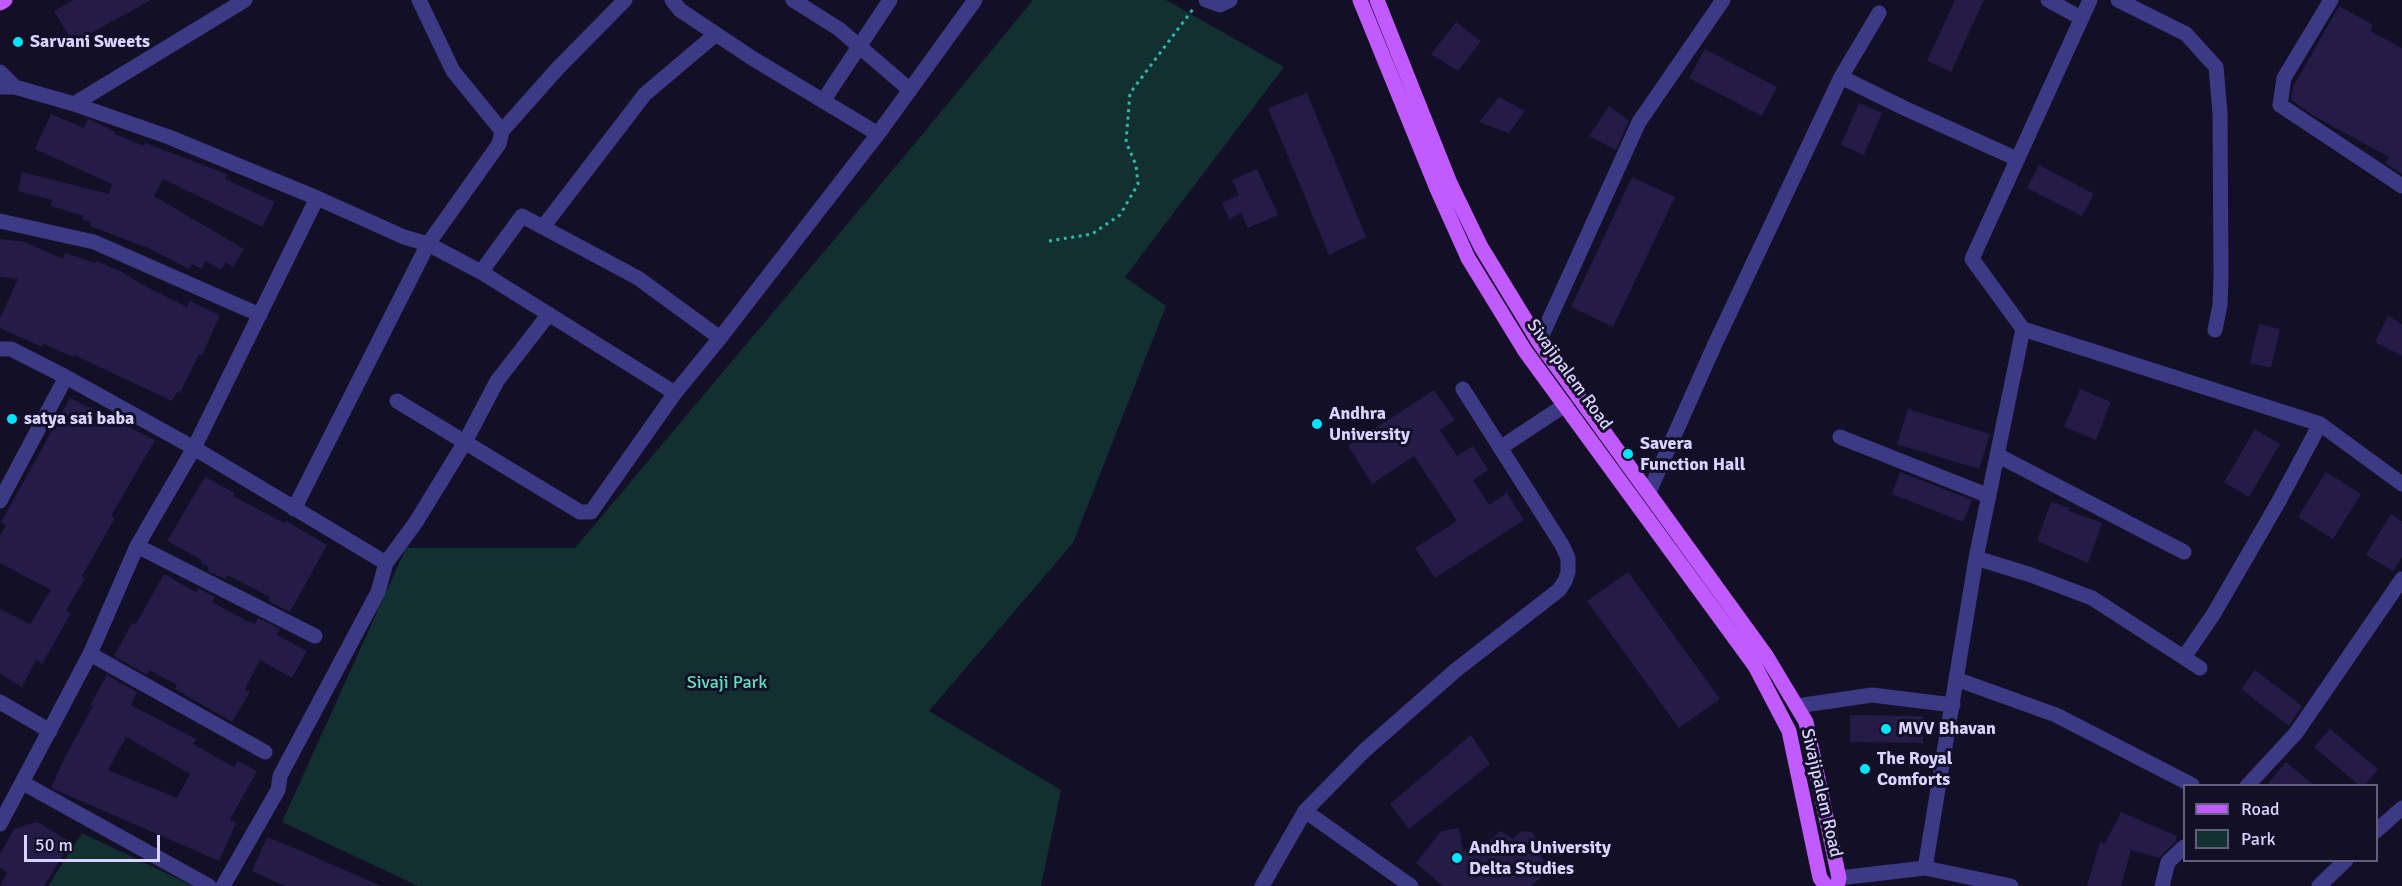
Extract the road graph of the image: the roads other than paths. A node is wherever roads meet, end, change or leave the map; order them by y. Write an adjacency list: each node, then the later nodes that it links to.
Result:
1 (5, 0): 17 (main road)
2 (245, 0): 28 (street)
3 (419, 0): 29 (street)
4 (625, 0): 29 (street)
5 (672, 0): 21 (street)
6 (793, 0): 22 (street)
7 (890, 0): 22 (street)
8 (975, 0): 26 (street)
9 (1230, 0): 18 (street)
10 (1360, 0): 49 (main road, Sivajipalem Road)
11 (1377, 0): 43 (main road, Sivajipalem Road)
12 (1723, 0): 43 (street)
13 (2048, 0): 20 (street)
14 (2090, 0): 20 (street)
15 (2118, 0): 41 (street)
16 (2331, 0): 32 (street)
17 (0, 3)
18 (1200, 4)
19 (1879, 13): 24 (street)
20 (2081, 18): 31 (street)
21 (716, 34): 27 (street); 35 (street)
22 (860, 47): 26 (street); 27 (street)
23 (0, 72): 25 (street)
24 (1841, 77): 31 (street); 57 (street)
25 (8, 87): 28 (street)
26 (910, 90): 30 (street)
27 (823, 101): 30 (street)
28 (74, 104): 33 (street)
29 (502, 131): 36 (street)
30 (878, 134): 42 (street)
31 (2018, 159): 40 (street)
32 (2402, 186)
33 (318, 198): 36 (street); 39 (street)
34 (0, 221): 39 (street)
35 (543, 227): 37 (street); 42 (street)
36 (428, 244): 37 (street); 60 (street)
37 (481, 272): 38 (street)
38 (549, 314): 47 (street); 52 (street)
39 (260, 315): 53 (street)
40 (2023, 329): 50 (street); 55 (street)
41 (2216, 330)
42 (720, 339): 47 (street)
43 (1539, 342): 57 (main road, Sivajipalem Road)
44 (0, 349): 45 (street)
45 (66, 376): 53 (street); 59 (street)
46 (1463, 389): 54 (street)
47 (675, 393): 52 (street)
48 (397, 401): 52 (street)
49 (1565, 405): 54 (street); 86 (main road, Sivajipalem Road)
50 (2320, 424): 56 (street); 68 (street)
51 (1840, 437): 58 (street)
52 (465, 442): 64 (street)
53 (194, 448): 60 (street); 61 (street)
54 (1500, 448): 80 (street)
55 (1997, 455): 58 (street); 62 (street)
56 (2402, 484)
57 (1649, 492): 73 (main road, Sivajipalem Road)
58 (1989, 496): 63 (street)
59 (0, 501)
60 (294, 509): 64 (street)
61 (137, 546): 66 (street); 67 (street)
62 (2184, 552)
63 (1976, 558): 68 (street); 70 (street)
64 (386, 563): 88 (street)
65 (2402, 579): 78 (street)
66 (315, 636)
67 (90, 654): 74 (street); 75 (street)
68 (2184, 657): 69 (street)
69 (2200, 668)
70 (1956, 679): 72 (street); 77 (street)
71 (0, 702): 74 (street)
72 (1953, 705): 73 (street); 85 (street)
73 (1797, 706): 86 (main road, Sivajipalem Road)
74 (50, 731): 76 (street)
75 (265, 752)
76 (23, 783): 81 (street); 87 (street)
77 (2192, 784)
78 (2249, 784)
79 (2402, 808): 82 (street)
80 (1305, 811): 89 (street); 90 (street)
81 (0, 824)
82 (2378, 829)
83 (2183, 848): 92 (street)
84 (2345, 862): 93 (street)
85 (1925, 868): 86 (street); 91 (street)
86 (1834, 883)
87 (209, 886)
88 (223, 886)
89 (1262, 886)
90 (1411, 886)
91 (2011, 886)
92 (2162, 886)
93 (2319, 886)

